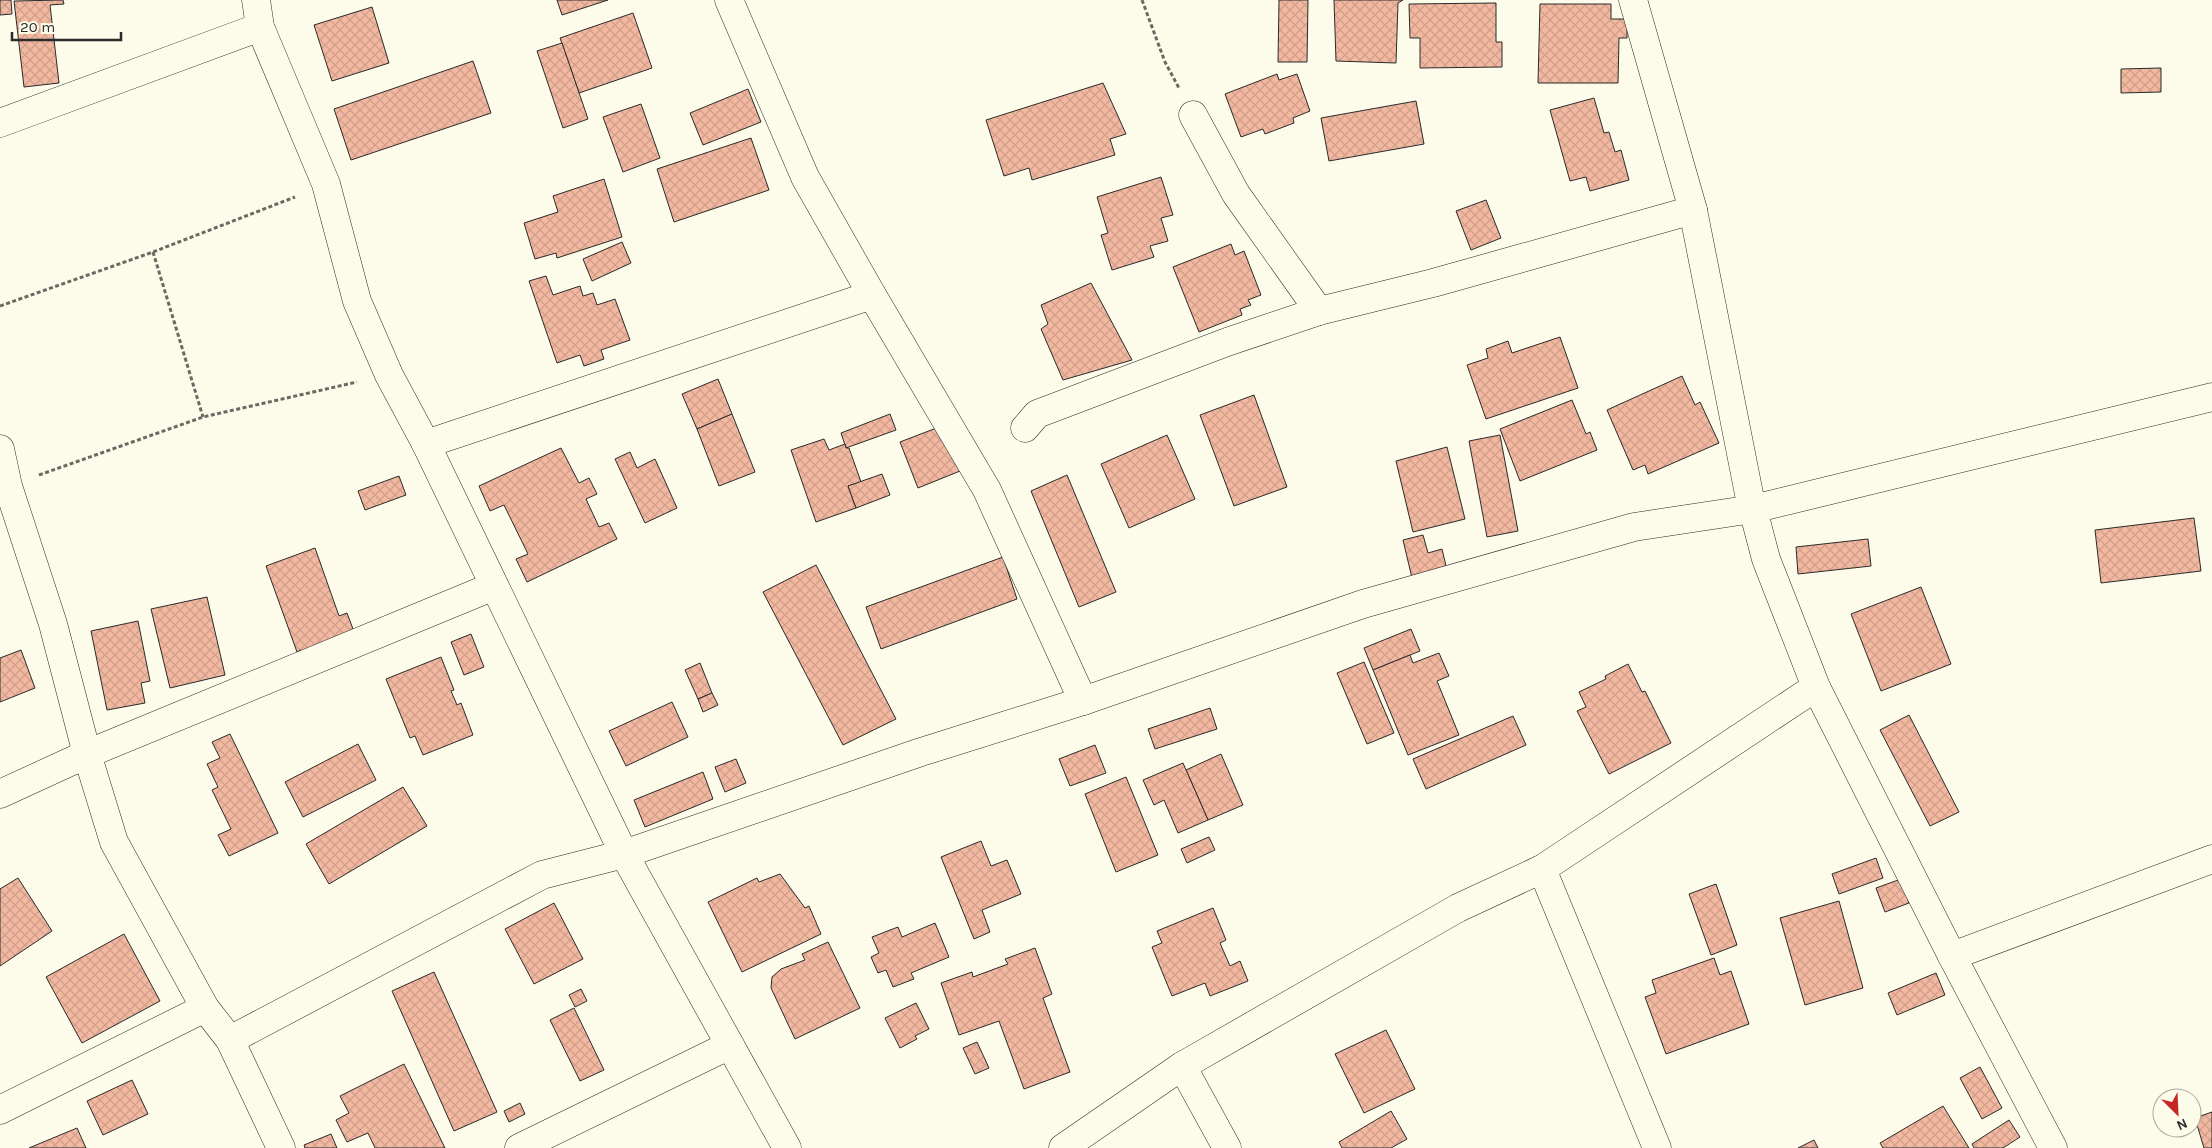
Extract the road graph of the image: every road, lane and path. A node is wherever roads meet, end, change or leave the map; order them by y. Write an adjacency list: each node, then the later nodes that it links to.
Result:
1 (256, 0): 5 (street)
2 (729, 0): 11 (street)
3 (1142, 0): 6 (path)
4 (1633, 0): 9 (street)
5 (260, 27): 7 (street); 8 (street)
6 (1193, 115): 13 (street)
7 (0, 123)
8 (326, 184): 10 (path); 14 (street)
9 (1693, 210): 13 (street); 21 (street)
10 (153, 252): 12 (path); 16 (path)
11 (872, 295): 18 (street); 24 (street)
12 (0, 306)
13 (1319, 311): 17 (street)
14 (389, 375): 16 (path); 18 (street)
15 (2212, 397): 21 (street)
16 (203, 417): 20 (path)
17 (1025, 428)
18 (426, 444): 22 (street)
19 (0, 449): 20 (street)
20 (4, 487): 25 (street)
21 (1753, 508): 23 (street); 24 (street)
22 (494, 586): 25 (street); 27 (street)
23 (1816, 688): 29 (street); 30 (street)
24 (1083, 701): 27 (street)
25 (87, 754): 26 (street); 31 (street)
26 (0, 794)
27 (624, 854): 32 (street); 33 (street)
28 (2212, 859): 30 (street)
29 (1542, 869): 34 (street); 41 (street)
30 (1952, 956): 42 (street)
31 (205, 1008): 32 (street); 35 (street)
32 (230, 1040): 36 (street)
33 (730, 1045): 37 (street); 38 (street)
34 (1182, 1066): 39 (street); 40 (street)
35 (0, 1110)
36 (281, 1148)
37 (519, 1148)
38 (787, 1148)
39 (1063, 1148)
40 (1227, 1148)
41 (1658, 1148)
42 (2053, 1148)

